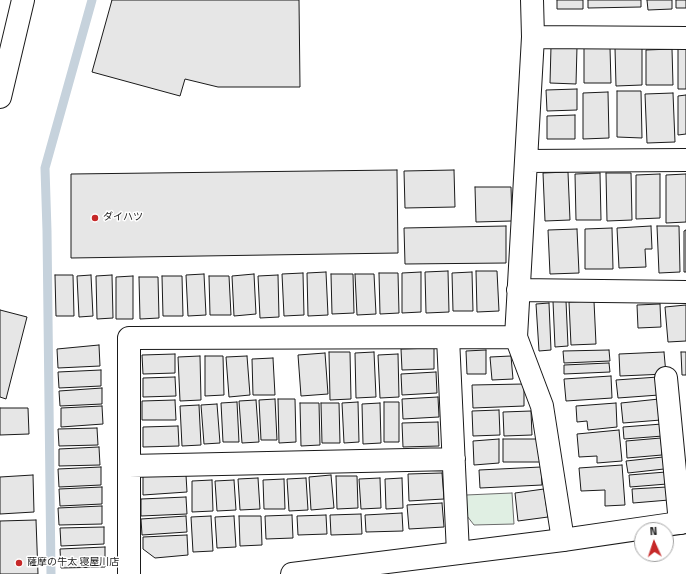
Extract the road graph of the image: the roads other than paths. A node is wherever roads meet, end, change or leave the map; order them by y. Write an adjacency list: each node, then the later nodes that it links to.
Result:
1 (23, 0): 5 (street)
2 (532, 0): 3 (street)
3 (533, 37): 4 (street); 6 (street)
4 (686, 38)
5 (0, 97)
6 (526, 160): 7 (street); 8 (street)
7 (686, 160)
8 (518, 290): 9 (street); 11 (street)
9 (686, 292)
10 (448, 338): 11 (street); 13 (street); 14 (street)
11 (516, 338): 16 (street)
12 (666, 378): 15 (street)
13 (454, 459): 14 (street); 17 (street)
14 (129, 466): 18 (street)
15 (683, 522): 16 (street)
16 (564, 540): 17 (street)
17 (458, 553): 19 (street)
18 (129, 574)
19 (292, 574)

